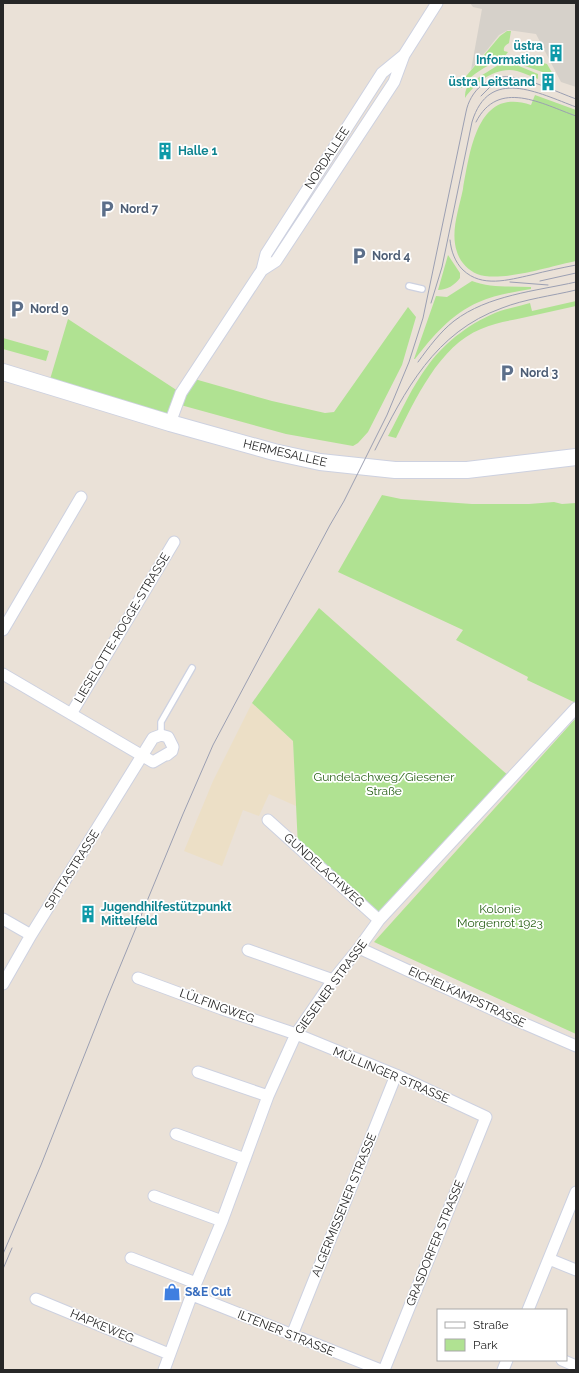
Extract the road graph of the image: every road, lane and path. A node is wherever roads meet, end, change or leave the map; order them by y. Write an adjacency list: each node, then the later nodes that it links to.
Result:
1 (437, 3): 5 (street, NORDALLEE)
2 (409, 286): 3 (lane)
3 (422, 289)
4 (3, 372): 5 (main road, HERMESALLEE)
5 (170, 423): 6 (main road, HERMESALLEE)
6 (576, 457)
7 (81, 496): 9 (street)
8 (174, 542): 13 (street, LIESELOTTE-ROGGE-STRASSE)
9 (3, 630)
10 (192, 668): 14 (lane)
11 (3, 674): 13 (street)
12 (576, 708): 18 (street, GIESENER STRASSE)
13 (71, 714): 15 (street)
14 (161, 735): 15 (street, SPITTASTRASSE); 15 (street)
15 (142, 756): 19 (street, SPITTASTRASSE)
16 (268, 820): 18 (street, GUNDELACHWEG)
17 (3, 919): 19 (street)
18 (379, 920): 20 (street, GIESENER STRASSE)
19 (31, 935): 24 (street, SPITTASTRASSE)
20 (359, 948): 23 (street, GIESENER STRASSE); 26 (street, EICHELKAMPSTRASSE)
21 (248, 950): 23 (street)
22 (138, 978): 25 (street, LÜLFINGWEG)
23 (333, 980): 25 (street, GIESENER STRASSE)
24 (3, 984)
25 (296, 1034): 28 (street, MÜLLINGER STRASSE); 29 (street, GIESENER STRASSE)
26 (576, 1046)
27 (198, 1072): 29 (street)
28 (396, 1075): 30 (street, MÜLLINGER STRASSE); 43 (street, ALGERMISSENER STRASSE)
29 (268, 1096): 32 (street, GIESENER STRASSE)
30 (486, 1117): 49 (street, GRASDORFER STRASSE)
31 (176, 1134): 32 (street)
32 (245, 1159): 35 (street, GIESENER STRASSE)
33 (576, 1192): 37 (street)
34 (154, 1196): 35 (street)
35 (222, 1221): 39 (street, GIESENER STRASSE)
36 (131, 1258): 39 (street)
37 (549, 1259): 38 (street); 42 (street)
38 (576, 1270)
39 (196, 1283): 40 (street, GIESENER STRASSE)
40 (192, 1295): 43 (street, ILTENER STRASSE); 44 (street, GIESENER STRASSE)
41 (36, 1299): 44 (street, HAPKEWEG)
42 (528, 1309)
43 (292, 1335): 48 (street, ILTENER STRASSE)
44 (169, 1354): 47 (street, GIESENER STRASSE)
45 (564, 1361): 46 (street)
46 (576, 1366)
47 (164, 1370)
48 (381, 1370)
49 (384, 1370)

